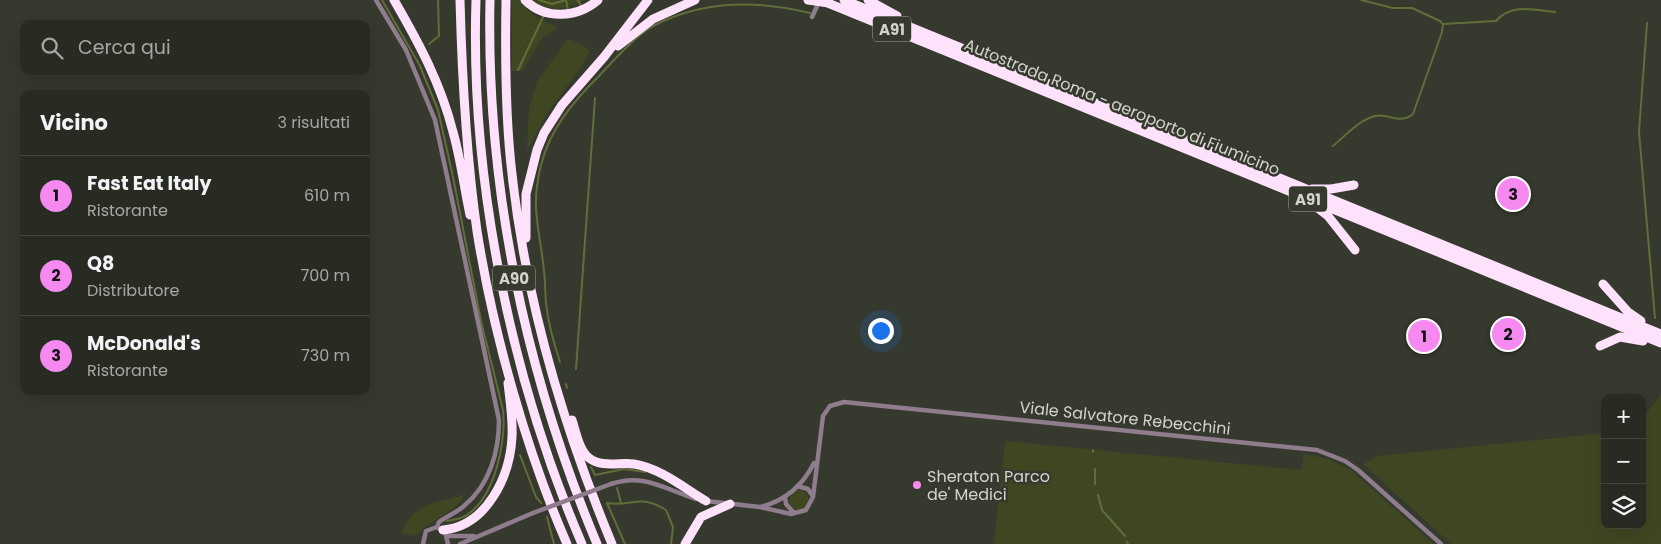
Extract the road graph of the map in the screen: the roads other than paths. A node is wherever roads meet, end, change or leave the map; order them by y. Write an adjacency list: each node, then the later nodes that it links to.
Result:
1 (376, 0): 38 (street)
2 (394, 0): 22 (highway)
3 (460, 0): 22 (highway)
4 (476, 0): 44 (highway, A90)
5 (490, 0): 45 (highway, A90)
6 (506, 0): 24 (highway)
7 (525, 0): 8 (highway)
8 (598, 0)
9 (648, 0): 17 (highway)
10 (695, 0): 17 (highway)
11 (808, 0): 14 (highway, Autostrada Roma - aeroporto di Fiumicino, bridge)
12 (844, 0): 16 (highway, Autostrada Roma - aeroporto di Fiumicino / A91)
13 (868, 0): 16 (highway)
14 (823, 1): 15 (street); 20 (highway, Autostrada Roma - aeroporto di Fiumicino / A91)
15 (812, 17)
16 (955, 46): 19 (highway, Autostrada Roma - aeroporto di Fiumicino / A91)
17 (604, 57): 24 (highway)
18 (1354, 184): 19 (highway)
19 (1305, 188): 25 (highway, Autostrada Roma - aeroporto di Fiumicino / A91)
20 (1296, 194): 21 (highway); 26 (highway, Autostrada Roma - aeroporto di Fiumicino / A91)
21 (1355, 250)
22 (484, 262): 28 (highway)
23 (1603, 284): 25 (highway)
24 (532, 296): 29 (highway)
25 (1661, 333)
26 (1661, 345): 27 (highway)
27 (1600, 346)
28 (505, 358): 38 (highway); 43 (highway)
29 (551, 372): 34 (highway); 46 (highway)
30 (816, 459): 31 (street, Viale Salvatore Rebecchini); 33 (street, Viale Salvatore Rebecchini); 48 (street, Viale Salvatore Rebecchini)
31 (797, 486): 32 (street, Viale Salvatore Rebecchini); 33 (street)
32 (785, 496): 36 (street, Viale Salvatore Rebecchini); 37 (street)
33 (812, 497): 37 (street)
34 (706, 501): 35 (street, Viale Salvatore Rebecchini); 39 (street, Viale Salvatore Rebecchini, bridge)
35 (730, 504): 36 (street, Viale Salvatore Rebecchini); 47 (highway)
36 (760, 507): 37 (street, Viale Salvatore Rebecchini)
37 (794, 513)
38 (442, 531): 39 (street, Viale Salvatore Rebecchini); 40 (street); 41 (street)
39 (478, 535): 42 (street, Viale Salvatore Rebecchini)
40 (423, 544)
41 (448, 544)
42 (460, 544)
43 (567, 544)
44 (582, 544)
45 (597, 544)
46 (612, 544)
47 (685, 544)
48 (1441, 544)

